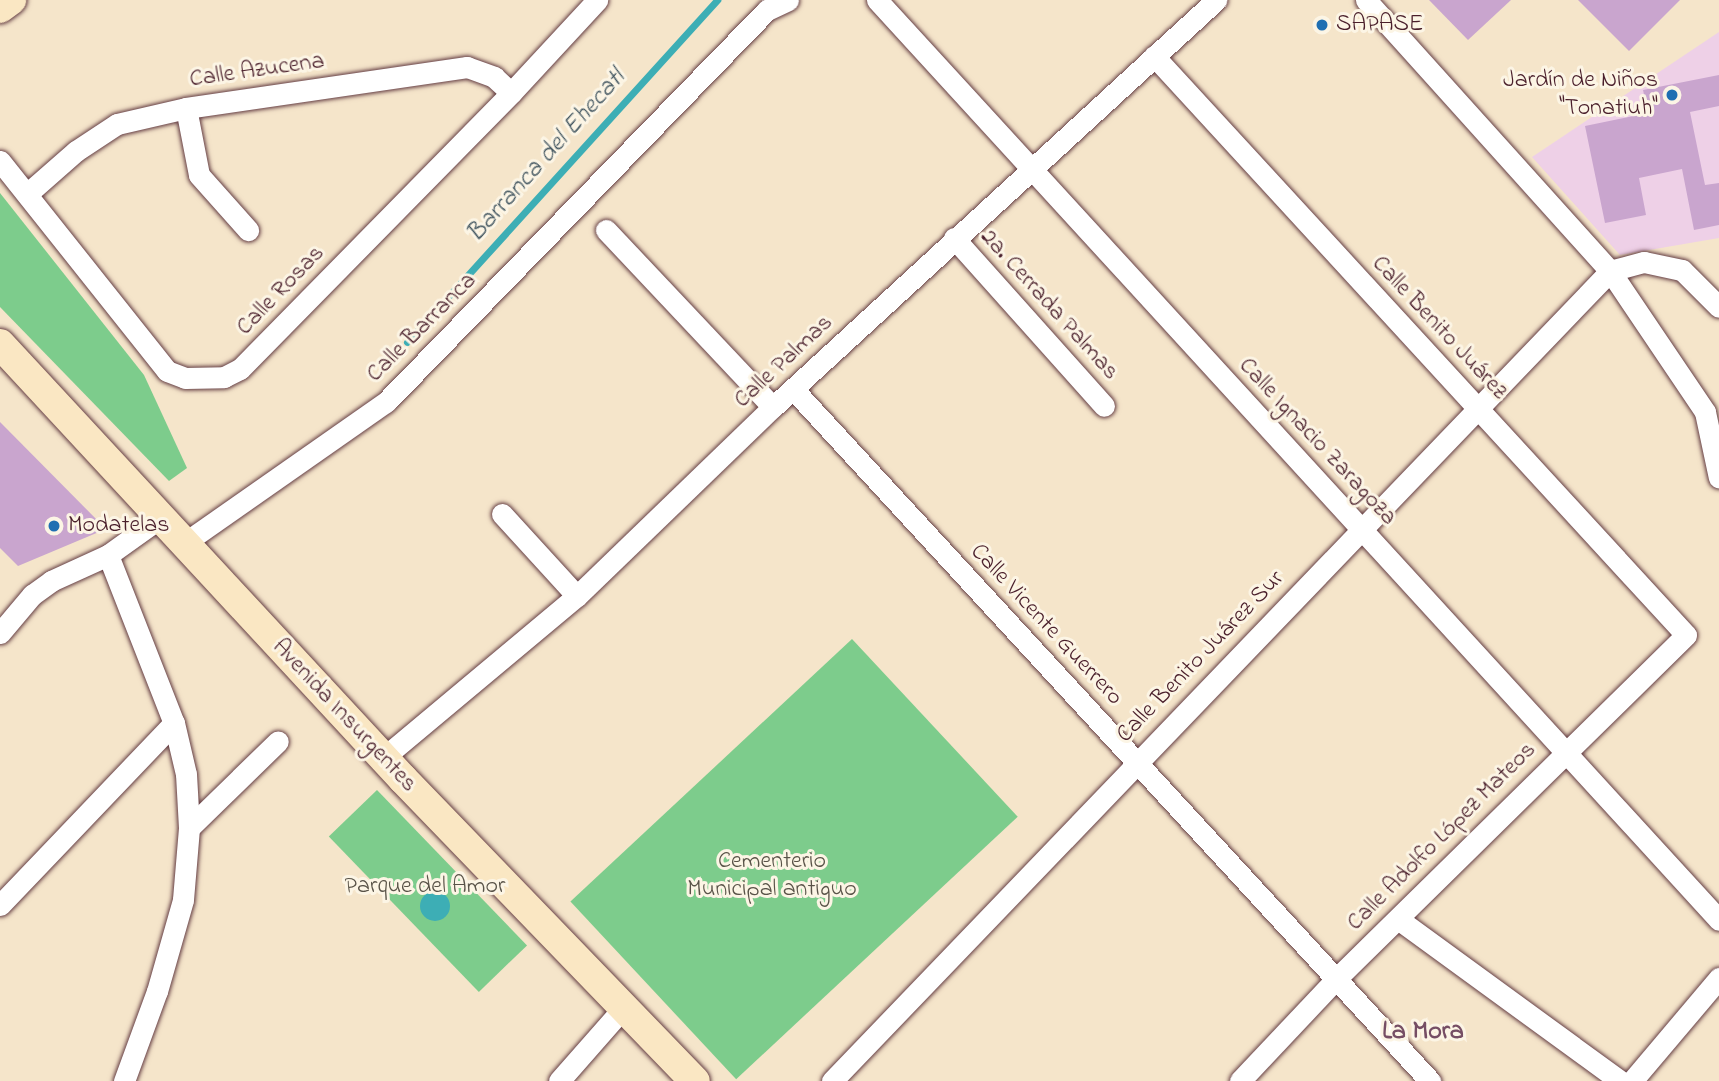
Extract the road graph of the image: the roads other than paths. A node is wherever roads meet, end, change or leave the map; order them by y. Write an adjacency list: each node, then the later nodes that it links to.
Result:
1 (11, 0): 7 (main road)
2 (597, 0): 9 (street, Calle Rosas)
3 (788, 0): 28 (street, Calle Barranca)
4 (877, 0): 12 (street, Calle Ignacio Zaragoza)
5 (1216, 0): 8 (street, Calle Palmas)
6 (1366, 0): 17 (street)
7 (0, 8)
8 (1154, 57): 12 (street, Calle Palmas); 23 (street, Calle Benito Juárez)
9 (511, 93): 10 (street, Calle Azucena); 13 (street, Calle Rosas)
10 (186, 107): 13 (street, Calle Azucena); 14 (street)
11 (0, 161): 13 (street, Calle Rosas)
12 (1030, 169): 16 (street, Calle Palmas); 27 (street, Calle Ignacio Zaragoza)
13 (27, 194)
14 (248, 230)
15 (606, 230): 21 (street)
16 (954, 238): 20 (street, Calle Palmas); 22 (street, 2a. Cerrada Palmas)
17 (1609, 271): 18 (street); 23 (street, Calle Benito Juárez Sur); 24 (street)
18 (1719, 307)
19 (0, 344): 26 (main road, Avenida Insurgentes)
20 (793, 389): 21 (street, Calle Palmas); 37 (street, Calle Vicente Guerrero)
21 (773, 407): 30 (street, Calle Palmas)
22 (1104, 407)
23 (1477, 408): 27 (street, Calle Benito Juárez Sur); 32 (street, Calle Benito Juárez)
24 (1719, 478)
25 (502, 514): 30 (street)
26 (161, 517): 28 (main road, Avenida Insurgentes); 29 (street)
27 (1361, 529): 35 (street, Calle Ignacio Zaragoza); 37 (street, Calle Benito Juárez Sur)
28 (183, 544): 36 (main road, Avenida Insurgentes)
29 (108, 555): 31 (street); 33 (street)
30 (577, 596): 36 (street, Calle Palmas)
31 (0, 633)
32 (1686, 635): 35 (street, Calle Adolfo López Mateos)
33 (174, 723): 38 (street); 39 (street)
34 (278, 741): 38 (street)
35 (1565, 752): 40 (street, Calle Adolfo López Mateos); 41 (street, Calle Ignacio Zaragoza)
36 (383, 758): 44 (main road, Avenida Insurgentes)
37 (1136, 762): 43 (street, Calle Vicente Guerrero); 48 (street, Calle Benito Juárez Sur)
38 (189, 828): 45 (street)
39 (0, 905)
40 (1398, 919): 43 (street, Calle Adolfo López Mateos); 51 (street)
41 (1719, 920)
42 (1719, 978): 52 (street)
43 (1336, 979): 49 (street, Calle Adolfo López Mateos); 50 (street, Calle Vicente Guerrero)
44 (624, 1007): 46 (street); 47 (main road, Avenida Insurgentes)
45 (124, 1081)
46 (559, 1081)
47 (695, 1081)
48 (832, 1081)
49 (1240, 1081)
50 (1430, 1081)
51 (1620, 1081)
52 (1632, 1081)

